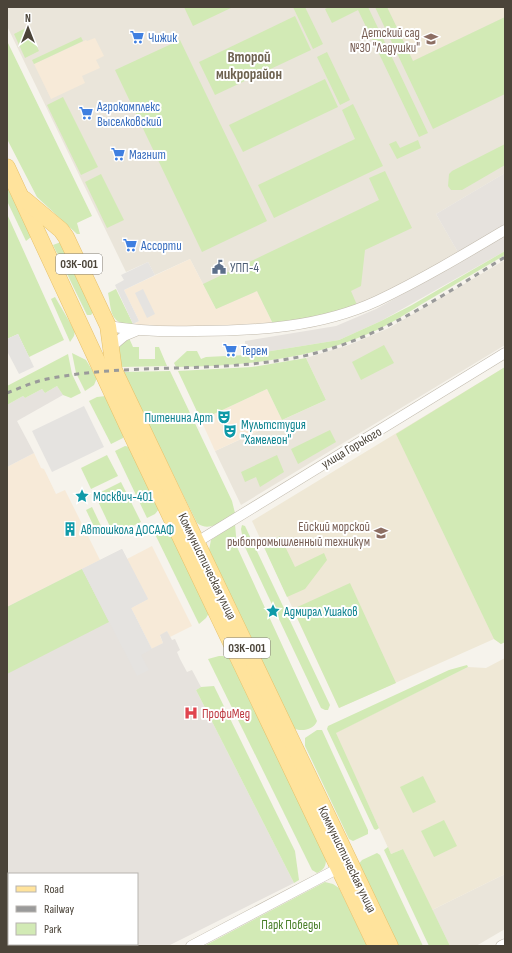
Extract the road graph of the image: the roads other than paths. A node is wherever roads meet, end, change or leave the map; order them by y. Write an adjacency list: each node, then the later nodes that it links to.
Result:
1 (7, 167): 2 (main road, Коммунистическая улица / 03К-001)
2 (21, 197): 3 (main road, Коммунистическая улица / 03К-001); 5 (main road, Коммунистическая улица / 03К-001)
3 (61, 230): 5 (main road); 7 (main road, Коммунистическая улица / 03К-001)
4 (505, 230): 8 (street)
5 (40, 239): 6 (main road, Коммунистическая улица / 03К-001)
6 (79, 322): 7 (main road); 12 (main road, Коммунистическая улица / 03К-001)
7 (108, 326): 8 (street); 9 (main road, Коммунистическая улица / 03К-001)
8 (136, 331): 9 (street)
9 (111, 347): 11 (main road, Коммунистическая улица / 03К-001)
10 (505, 353): 11 (street, улица Горького)
11 (197, 542): 16 (main road, Коммунистическая улица / 03К-001)
12 (339, 868): 14 (street); 15 (main road, Коммунистическая улица / 03К-001)
13 (505, 944): 17 (street)
14 (191, 946)
15 (376, 946)
16 (390, 946)
17 (501, 946)

